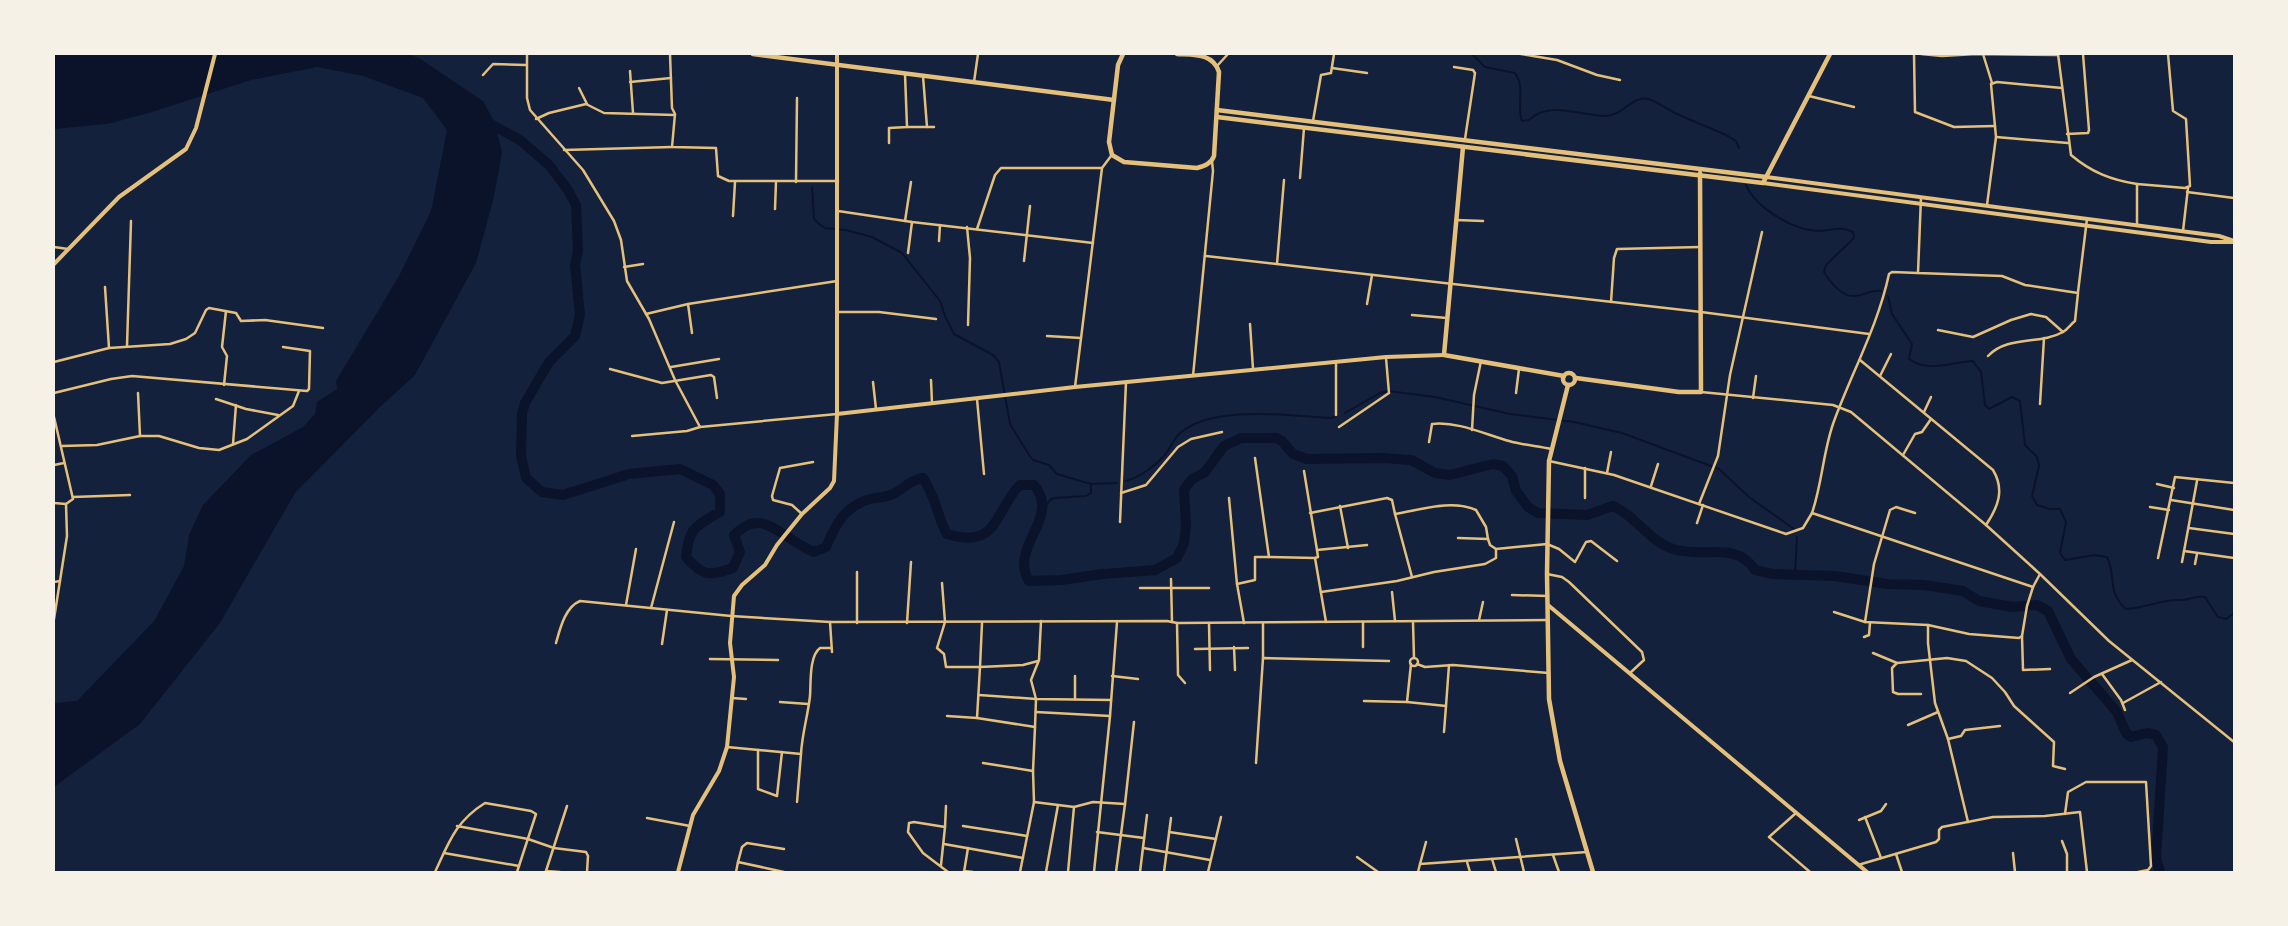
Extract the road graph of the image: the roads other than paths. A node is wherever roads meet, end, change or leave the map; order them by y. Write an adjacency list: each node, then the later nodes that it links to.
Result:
1 (215, 54): 106 (street)
2 (526, 54): 22 (street)
3 (670, 54): 31 (street)
4 (753, 54): 21 (main road)
5 (837, 54): 21 (street)
6 (978, 54): 34 (street)
7 (1123, 54): 40 (main road)
8 (1177, 54): 23 (main road)
9 (1228, 54): 23 (street)
10 (1334, 54): 25 (street)
11 (1522, 54): 19 (street)
12 (1830, 54): 38 (main road)
13 (1914, 54): 49 (street)
14 (1921, 54): 15 (street)
15 (1976, 54): 16 (street)
16 (1983, 54): 20 (street); 35 (street)
17 (2083, 54): 54 (street)
18 (2168, 54): 77 (street)
19 (1528, 55): 32 (street)
20 (2058, 55): 37 (street)
21 (837, 64): 27 (main road); 70 (street)
22 (526, 65): 29 (street); 47 (street)
23 (1218, 66): 43 (main road)
24 (1454, 67): 56 (street)
25 (1332, 68): 28 (street); 48 (street)
26 (630, 71): 33 (street)
27 (904, 73): 30 (main road); 52 (street)
28 (1368, 73)
29 (483, 75)
30 (923, 75): 34 (main road); 50 (street)
31 (671, 78): 33 (street); 45 (street)
32 (1620, 80)
33 (630, 82): 44 (street)
34 (974, 82): 40 (main road)
35 (1992, 83): 37 (street); 49 (street)
36 (579, 88): 41 (street)
37 (2062, 88): 54 (street)
38 (1808, 95): 42 (street); 67 (main road)
39 (797, 98): 73 (street)
40 (1114, 100): 62 (main road)
41 (588, 104): 44 (street); 47 (street)
42 (1854, 107)
43 (1217, 110): 46 (main road); 48 (main road)
44 (633, 113): 45 (street)
45 (675, 115): 59 (street)
46 (1217, 117): 53 (main road); 63 (main road)
47 (536, 119): 61 (street)
48 (1313, 122): 56 (main road)
49 (1995, 126): 55 (street)
50 (927, 127): 51 (street); 52 (street)
51 (934, 127)
52 (907, 128): 57 (street)
53 (1304, 128): 60 (main road); 68 (street)
54 (2067, 134): 58 (street)
55 (1996, 137): 58 (street); 82 (street)
56 (1464, 141): 65 (main road)
57 (889, 143)
58 (2068, 143): 76 (street)
59 (672, 147): 61 (street); 71 (street)
60 (1463, 147): 66 (main road); 88 (main road)
61 (564, 150): 113 (street)
62 (1112, 155): 63 (main road); 64 (street)
63 (1212, 160): 108 (street)
64 (1102, 168): 97 (street); 103 (street)
65 (1700, 170): 66 (main road); 67 (main road)
66 (1700, 176): 75 (main road); 105 (main road)
67 (1766, 177): 75 (main road); 79 (street)
68 (1300, 178)
69 (1284, 180): 112 (street)
70 (838, 181): 73 (street); 85 (street)
71 (734, 182): 72 (street); 86 (street)
72 (776, 182): 73 (street); 84 (street)
73 (796, 182)
74 (912, 182): 90 (street)
75 (1763, 183): 81 (street)
76 (2137, 184): 77 (street); 95 (street)
77 (2188, 188): 78 (street)
78 (2187, 192): 80 (street); 99 (street)
79 (1922, 196): 81 (street); 82 (street)
80 (2234, 198)
81 (1921, 203): 94 (street); 114 (street)
82 (1987, 205): 87 (street)
83 (1030, 206): 100 (street)
84 (775, 209)
85 (838, 211): 90 (street); 116 (street)
86 (733, 216)
87 (2087, 219): 94 (street); 95 (street)
88 (1456, 220): 91 (street); 117 (main road)
89 (131, 221): 141 (street)
90 (905, 221): 92 (street)
91 (1483, 221)
92 (912, 222): 93 (street); 107 (street)
93 (940, 225): 96 (street); 101 (street)
94 (2087, 225): 102 (street); 119 (street)
95 (2137, 226): 99 (street)
96 (967, 227): 97 (street); 132 (street)
97 (977, 229): 100 (street)
98 (1762, 232): 128 (street)
99 (2183, 232): 102 (street)
100 (1026, 236): 103 (street); 109 (street)
101 (939, 241)
102 (2234, 242)
103 (1093, 243): 139 (street)
104 (54, 247): 106 (street)
105 (1700, 247): 120 (street); 125 (main road)
106 (68, 248): 110 (street)
107 (908, 253)
108 (1206, 256): 112 (street); 157 (street)
109 (1024, 261)
110 (54, 264)
111 (642, 264): 113 (street)
112 (1277, 264): 115 (street)
113 (624, 268): 126 (street)
114 (1918, 273): 119 (street); 137 (street)
115 (1372, 275): 117 (street); 122 (street)
116 (837, 281): 121 (street); 124 (street)
117 (1450, 284): 120 (street); 129 (main road)
118 (105, 287): 143 (street)
119 (2078, 292): 135 (street)
120 (1611, 302): 125 (street)
121 (688, 304): 126 (street); 136 (street)
122 (1368, 304)
123 (226, 311): 133 (street); 141 (street); 167 (street)
124 (838, 312): 130 (street); 186 (street)
125 (1701, 312): 128 (street); 170 (main road)
126 (646, 314): 153 (street)
127 (1412, 315): 129 (street)
128 (1741, 316): 137 (street); 174 (street)
129 (1447, 318): 145 (main road)
130 (936, 319)
131 (1250, 324): 156 (street)
132 (968, 326)
133 (323, 328)
134 (1938, 330): 135 (street)
135 (2063, 332): 140 (street)
136 (692, 333)
137 (1869, 334): 149 (street)
138 (1047, 336): 139 (street)
139 (1081, 338): 168 (street)
140 (2044, 338): 146 (street); 181 (street)
141 (127, 346): 143 (street)
142 (283, 347): 169 (street)
143 (109, 348): 151 (street)
144 (1891, 354): 160 (street)
145 (1444, 355): 147 (street); 150 (main road)
146 (1988, 356)
147 (1386, 357): 152 (street); 192 (street)
148 (720, 359): 153 (street)
149 (1860, 360): 160 (street); 183 (street)
150 (1481, 361): 154 (main road); 193 (street)
151 (54, 362)
152 (1336, 362): 156 (street); 188 (street)
153 (670, 367): 162 (street)
154 (1519, 367): 158 (main road); 173 (street)
155 (610, 369): 162 (street)
156 (1254, 369): 157 (street)
157 (1193, 376): 165 (street)
158 (1564, 376): 161 (main road); 166 (main road)
159 (1756, 376): 177 (street)
160 (1880, 376): 185 (street)
161 (1576, 378): 166 (main road); 170 (main road)
162 (675, 380): 176 (street); 191 (street)
163 (931, 380): 180 (street)
164 (872, 382): 184 (street)
165 (1126, 382): 168 (street); 218 (street)
166 (1568, 385): 200 (main road)
167 (224, 386): 169 (street); 171 (street)
168 (1075, 387): 179 (street)
169 (299, 391): 187 (street)
170 (1701, 392): 174 (street)
171 (54, 393)
172 (138, 393): 195 (street)
173 (1516, 393)
174 (1726, 395): 177 (street); 226 (street)
175 (1931, 397): 185 (street)
176 (717, 398)
177 (1753, 398): 183 (street)
178 (216, 399): 182 (street)
179 (977, 399): 180 (street); 212 (street)
180 (932, 404): 184 (street)
181 (2040, 404)
182 (236, 405): 187 (street); 198 (street)
183 (1840, 407): 202 (street); 233 (street)
184 (877, 411): 186 (street)
185 (1924, 412): 190 (street)
186 (837, 414): 191 (street); 235 (street)
187 (278, 415): 198 (street)
188 (1336, 415)
189 (54, 417): 199 (street)
190 (1932, 418): 202 (street); 240 (street)
191 (700, 427): 196 (street)
192 (1339, 427)
193 (1472, 430): 197 (street); 200 (street)
194 (1222, 432): 218 (street)
195 (140, 436): 198 (street); 199 (street)
196 (632, 436)
197 (1428, 442)
198 (233, 444)
199 (62, 446): 206 (street)
200 (1551, 449): 204 (main road)
201 (1611, 452): 211 (street)
202 (1903, 455): 240 (street)
203 (1255, 458): 254 (street)
204 (1549, 461): 209 (street); 246 (main road)
205 (813, 462): 235 (street)
206 (64, 463): 208 (street); 220 (street)
207 (1658, 464): 216 (street)
208 (54, 465)
209 (1585, 468): 211 (street); 222 (street)
210 (1304, 471): 232 (street)
211 (1607, 473): 216 (street)
212 (984, 474)
213 (2197, 481): 214 (street); 217 (street); 227 (street)
214 (2234, 483)
215 (2157, 484): 217 (street)
216 (1651, 486): 226 (street)
217 (2174, 488): 223 (street)
218 (1121, 492): 238 (street)
219 (130, 495): 220 (street)
220 (72, 497): 225 (street)
221 (1229, 498): 270 (street)
222 (1585, 498)
223 (2171, 500): 227 (street); 230 (street)
224 (54, 503): 225 (street)
225 (66, 504): 267 (street)
226 (1701, 504): 233 (street); 239 (street)
227 (2194, 504): 231 (street); 241 (street)
228 (1340, 506): 232 (street); 236 (street); 248 (street)
229 (2150, 507): 230 (street)
230 (2169, 510): 256 (street)
231 (2234, 510)
232 (1310, 513): 251 (street)
233 (1812, 513): 243 (street)
234 (1915, 513): 243 (street)
235 (802, 514): 285 (street)
236 (1394, 514): 245 (street); 265 (street)
237 (674, 522): 282 (street)
238 (1120, 522)
239 (1697, 523)
240 (1986, 525): 264 (street)
241 (2188, 528): 242 (street); 252 (street)
242 (2234, 534)
243 (1882, 537): 271 (street); 299 (street)
244 (1458, 538): 245 (street)
245 (1488, 539): 250 (street)
246 (1547, 544): 250 (street); 258 (street); 263 (main road)
247 (1367, 545): 248 (street)
248 (1348, 548): 251 (street)
249 (636, 549): 280 (street)
250 (1496, 549): 265 (street)
251 (1317, 550): 255 (street)
252 (2183, 551): 253 (street); 260 (street)
253 (2197, 554): 257 (street); 261 (street)
254 (1269, 557): 255 (street); 270 (street)
255 (1316, 558): 275 (street)
256 (2158, 558)
257 (2234, 558)
258 (1618, 561)
259 (910, 562): 301 (street)
260 (2182, 562)
261 (2195, 564)
262 (857, 572): 300 (street)
263 (1547, 574): 278 (main road); 338 (street)
264 (2040, 574): 271 (street); 328 (street)
265 (1412, 578): 275 (street)
266 (1171, 579): 274 (street)
267 (60, 581): 268 (street); 286 (street)
268 (54, 582)
269 (942, 583): 293 (street)
270 (1238, 584): 304 (street)
271 (2033, 587): 308 (street)
272 (1140, 588): 274 (street)
273 (1210, 588): 274 (street)
274 (1172, 590): 296 (street)
275 (1321, 592): 297 (street)
276 (1392, 592): 290 (street)
277 (1512, 595): 278 (street)
278 (1548, 596): 281 (main road)
279 (1483, 602): 287 (street)
280 (626, 605): 282 (street); 310 (street)
281 (1548, 605): 288 (main road); 338 (street)
282 (651, 608): 283 (street)
283 (667, 610): 285 (street); 311 (street)
284 (1834, 612): 299 (street)
285 (731, 616): 292 (street); 320 (street)
286 (54, 619)
287 (1479, 620): 288 (street); 291 (street)
288 (1548, 620): 337 (main road)
289 (1041, 621): 294 (street); 295 (street); 325 (street)
290 (1395, 621): 291 (street); 298 (street)
291 (1413, 621): 322 (street)
292 (830, 622): 300 (street); 314 (street)
293 (946, 622): 294 (street); 301 (street); 333 (street)
294 (982, 622): 333 (street)
295 (1116, 622): 296 (street); 341 (street)
296 (1172, 622): 302 (street)
297 (1326, 622): 298 (street); 306 (street)
298 (1363, 622): 313 (street)
299 (1865, 622): 305 (street)
300 (857, 623): 301 (street)
301 (907, 623)
302 (1177, 623): 303 (street); 344 (street)
303 (1209, 623): 304 (street); 315 (street)
304 (1244, 623): 306 (street)
305 (1870, 623): 307 (street); 309 (street)
306 (1263, 624): 321 (street)
307 (1928, 625): 308 (street); 327 (street)
308 (2022, 636): 334 (street)
309 (1864, 637)
310 (556, 643)
311 (662, 644)
312 (1234, 647): 315 (street); 316 (street); 336 (street)
313 (1363, 647)
314 (831, 648): 318 (street); 357 (street)
315 (1209, 648): 317 (street); 335 (street)
316 (1248, 648)
317 (1195, 649)
318 (832, 652)
319 (1873, 653): 329 (street)
320 (732, 658): 323 (street); 324 (street); 348 (street)
321 (1263, 658): 326 (street); 377 (street)
322 (1414, 658): 330 (street); 331 (street)
323 (710, 659)
324 (778, 660)
325 (1039, 660): 333 (street); 350 (street)
326 (1388, 660)
327 (1930, 660): 329 (street); 361 (street); 378 (street)
328 (2132, 660): 339 (street); 343 (street)
329 (1897, 662): 346 (street)
330 (1411, 664): 331 (street); 355 (street)
331 (1417, 664): 332 (street)
332 (1449, 665): 337 (street); 358 (street)
333 (980, 667): 347 (street)
334 (2050, 669)
335 (1210, 670)
336 (1235, 670)
337 (1549, 673): 418 (main road)
338 (1630, 673): 389 (street)
339 (2102, 674): 345 (street); 356 (street)
340 (1076, 676): 351 (street)
341 (1112, 676): 342 (street); 352 (street)
342 (1138, 679)
343 (2161, 682): 356 (street); 371 (street)
344 (1185, 683)
345 (2070, 693)
346 (1921, 694)
347 (979, 695): 350 (street); 364 (street)
348 (732, 698): 349 (street); 372 (street)
349 (746, 699)
350 (1036, 699): 351 (street); 360 (street)
351 (1075, 699): 352 (street)
352 (1111, 700): 363 (street)
353 (1364, 701): 355 (street)
354 (780, 702): 357 (street)
355 (1407, 702): 358 (street)
356 (2123, 703): 359 (street)
357 (808, 704): 375 (street)
358 (1446, 706): 369 (street)
359 (2125, 710)
360 (1036, 712): 363 (street); 368 (street)
361 (1938, 712): 366 (street); 370 (street)
362 (947, 716): 364 (street)
363 (1110, 716): 382 (street)
364 (976, 718): 368 (street)
365 (1134, 722): 383 (street)
366 (1908, 725)
367 (2000, 726): 370 (street)
368 (1036, 727): 379 (street)
369 (1444, 732)
370 (1948, 739): 397 (street)
371 (2234, 742)
372 (727, 747): 373 (street); 399 (street)
373 (758, 750): 374 (street); 374 (street)
374 (782, 752): 375 (street)
375 (801, 754): 380 (street)
376 (983, 763): 379 (street)
377 (1256, 763)
378 (2065, 769)
379 (1032, 770): 381 (street)
380 (797, 802)
381 (1034, 802): 385 (street); 405 (street)
382 (1101, 802): 383 (street); 388 (street); 402 (street)
383 (1125, 804): 404 (street)
384 (1886, 804): 392 (street)
385 (1058, 805): 388 (street); 447 (street)
386 (567, 806): 413 (street)
387 (946, 806): 401 (street)
388 (1074, 807): 448 (street)
389 (1796, 812): 433 (street); 461 (street)
390 (2065, 814): 397 (street); 466 (street); 467 (street)
391 (1147, 815): 406 (street)
392 (1865, 816): 396 (street); 426 (street)
393 (1221, 817): 408 (street)
394 (647, 818): 399 (street)
395 (1171, 818): 403 (street)
396 (1859, 820)
397 (1968, 822): 421 (street)
398 (457, 826): 407 (street); 407 (street); 419 (street)
399 (690, 826): 441 (street)
400 (962, 826): 405 (street)
401 (945, 827): 412 (street); 432 (street)
402 (1097, 832): 404 (street); 449 (street)
403 (1169, 832): 408 (street); 417 (street)
404 (1121, 835): 406 (street); 450 (street)
405 (1027, 836): 425 (street)
406 (1144, 838): 415 (street)
407 (528, 839): 413 (street); 434 (street)
408 (1216, 839): 428 (street)
409 (1516, 839): 424 (street)
410 (2062, 841): 465 (street)
411 (1426, 842): 431 (street)
412 (944, 844): 414 (street); 432 (street)
413 (554, 848): 435 (street); 440 (street)
414 (968, 848): 425 (street); 436 (street)
415 (1143, 848): 417 (street); 451 (street)
416 (784, 849): 430 (street)
417 (1166, 852): 428 (street); 452 (street)
418 (1587, 852): 422 (street); 460 (main road)
419 (444, 853): 434 (street); 437 (street)
420 (2013, 853): 464 (street)
421 (1896, 854): 426 (street); 463 (street)
422 (1553, 855): 424 (street); 459 (street)
423 (1357, 857): 454 (street)
424 (1520, 857): 427 (street); 458 (street)
425 (1022, 858): 446 (street)
426 (1881, 858): 433 (street)
427 (1492, 859): 429 (street); 457 (street)
428 (1210, 860): 453 (street)
429 (1467, 861): 431 (street); 456 (street)
430 (738, 862): 442 (street); 443 (street)
431 (1420, 864): 455 (street)
432 (941, 865): 444 (street)
433 (1858, 865): 462 (street)
434 (519, 866): 438 (street)
435 (546, 871): 439 (street)
436 (964, 871): 445 (street)
437 (435, 872)
438 (517, 872)
439 (560, 872)
440 (586, 872)
441 (678, 872)
442 (736, 872)
443 (784, 872)
444 (948, 872)
445 (973, 872)
446 (1020, 872)
447 (1046, 872)
448 (1068, 872)
449 (1094, 872)
450 (1116, 872)
451 (1140, 872)
452 (1164, 872)
453 (1208, 872)
454 (1378, 872)
455 (1418, 872)
456 (1470, 872)
457 (1496, 872)
458 (1524, 872)
459 (1559, 872)
460 (1593, 872)
461 (1810, 872)
462 (1867, 872)
463 (1902, 872)
464 (2015, 872)
465 (2067, 872)
466 (2087, 872)
467 (2138, 872)

